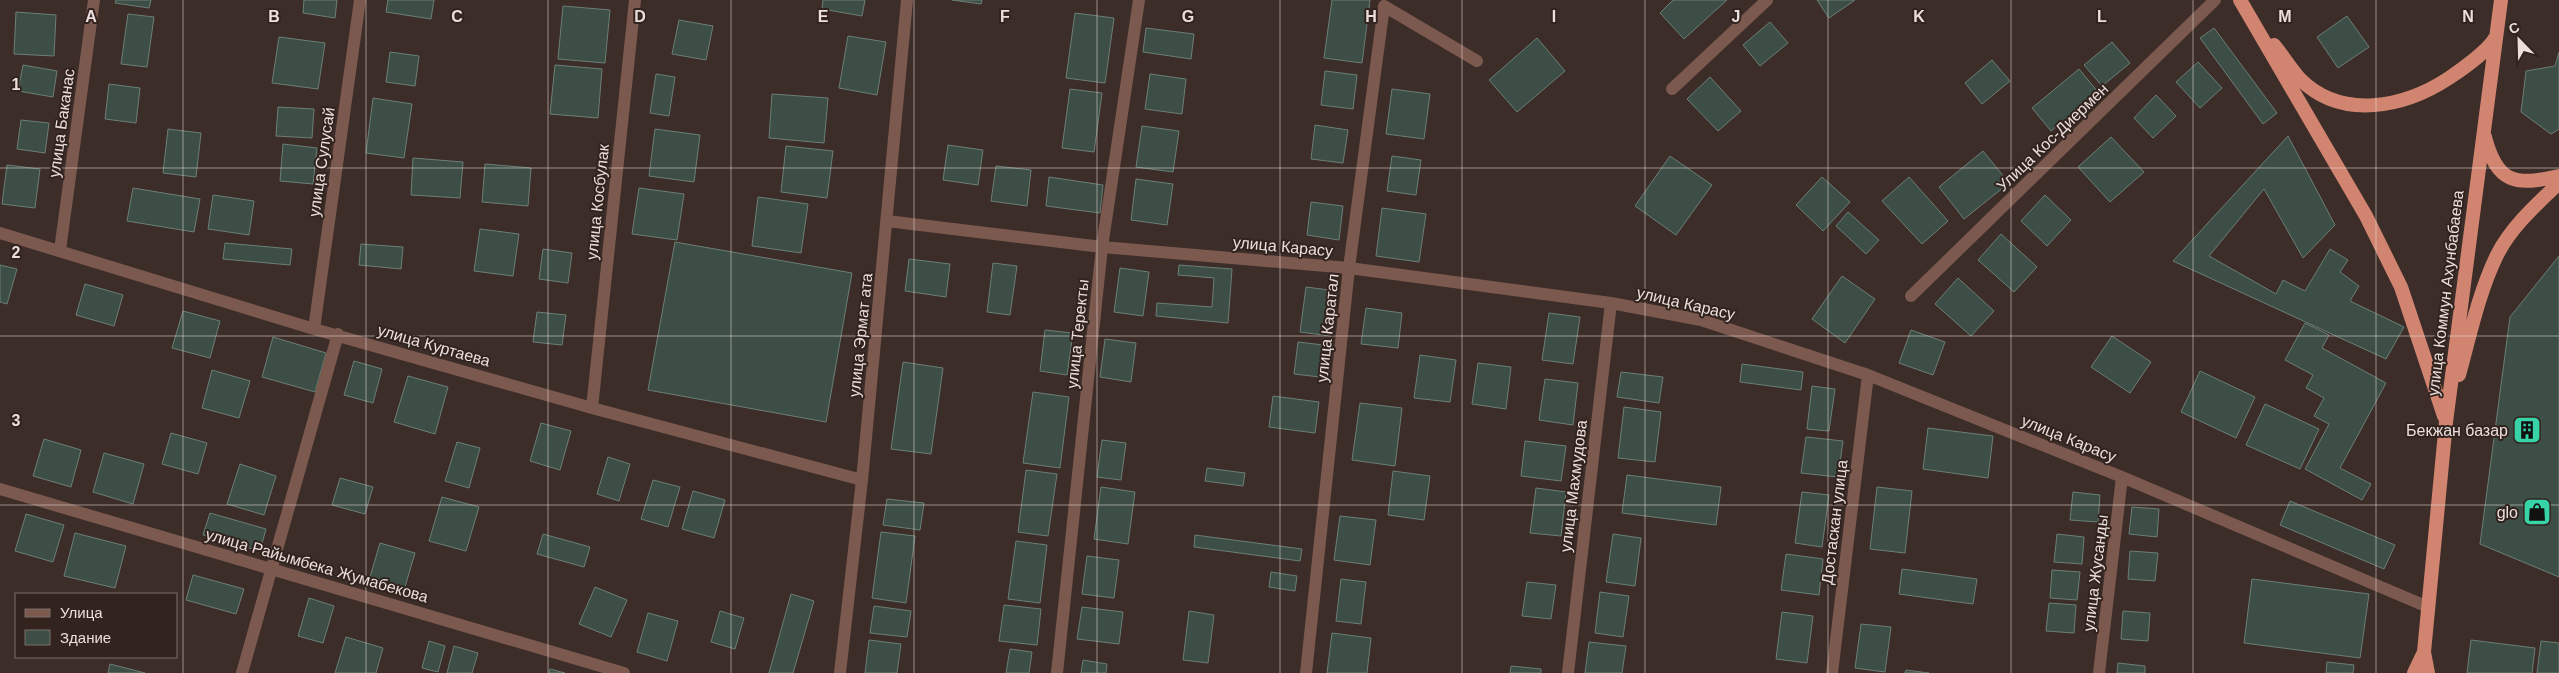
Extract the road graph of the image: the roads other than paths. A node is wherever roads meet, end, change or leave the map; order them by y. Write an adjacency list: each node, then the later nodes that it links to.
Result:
1 (94, 0): 22 (street, улица Баканас)
2 (360, 0): 26 (street, улица Сулусай)
3 (635, 0): 29 (street, улица Косбулак)
4 (907, 0): 19 (street, улица Эрмат ата)
5 (1139, 0): 21 (street, улица Теректы)
6 (1767, 0): 15 (street)
7 (2215, 0): 24 (street, Улица Кос-Диермен)
8 (2240, 0): 12 (highway)
9 (2494, 0): 13 (highway)
10 (2501, 0): 13 (highway, улица Коммун Ахунбабаева)
11 (2510, 0): 13 (highway)
12 (2249, 14): 13 (highway); 30 (highway)
13 (2494, 41): 16 (highway, улица Коммун Ахунбабаева)
14 (1477, 61): 23 (street, улица Каратал)
15 (1672, 89)
16 (2483, 130): 17 (highway); 30 (highway, улица Коммун Ахунбабаева)
17 (2559, 176)
18 (2559, 182): 30 (highway)
19 (887, 222): 21 (street, улица Карасу); 32 (street, улица Эрмат ата)
20 (0, 233): 22 (street, улица Куртаева)
21 (1102, 247): 23 (street, улица Карасу); 40 (street, улица Теректы)
22 (60, 250): 26 (street, улица Куртаева)
23 (1349, 268): 25 (street, улица Карасу); 41 (street, улица Каратал)
24 (1911, 296)
25 (1611, 303): 28 (street, улица Карасу); 42 (street, улица Махмудова)
26 (314, 329): 27 (street, улица Куртаева)
27 (338, 334): 29 (street, улица Куртаева); 34 (street)
28 (1868, 375): 31 (street, улица Карасу); 43 (street, Достаскан улица)
29 (592, 408): 32 (street, улица Куртаева)
30 (2446, 422): 35 (highway, улица Коммун Ахунбабаева)
31 (2122, 477): 35 (street, улица Карасу); 44 (street, улица Жусанды)
32 (862, 480): 39 (street, улица Эрмат ата)
33 (0, 489): 34 (street, улица Райымбека Жумабекова)
34 (271, 569): 37 (street); 38 (street, улица Райымбека Жумабекова)
35 (2428, 607): 36 (highway, улица Коммун Ахунбабаева)
36 (2424, 652): 45 (highway); 46 (highway)
37 (242, 673)
38 (624, 673)
39 (840, 673)
40 (1057, 673)
41 (1306, 673)
42 (1568, 673)
43 (1832, 673)
44 (2099, 673)
45 (2414, 673)
46 (2428, 673)

